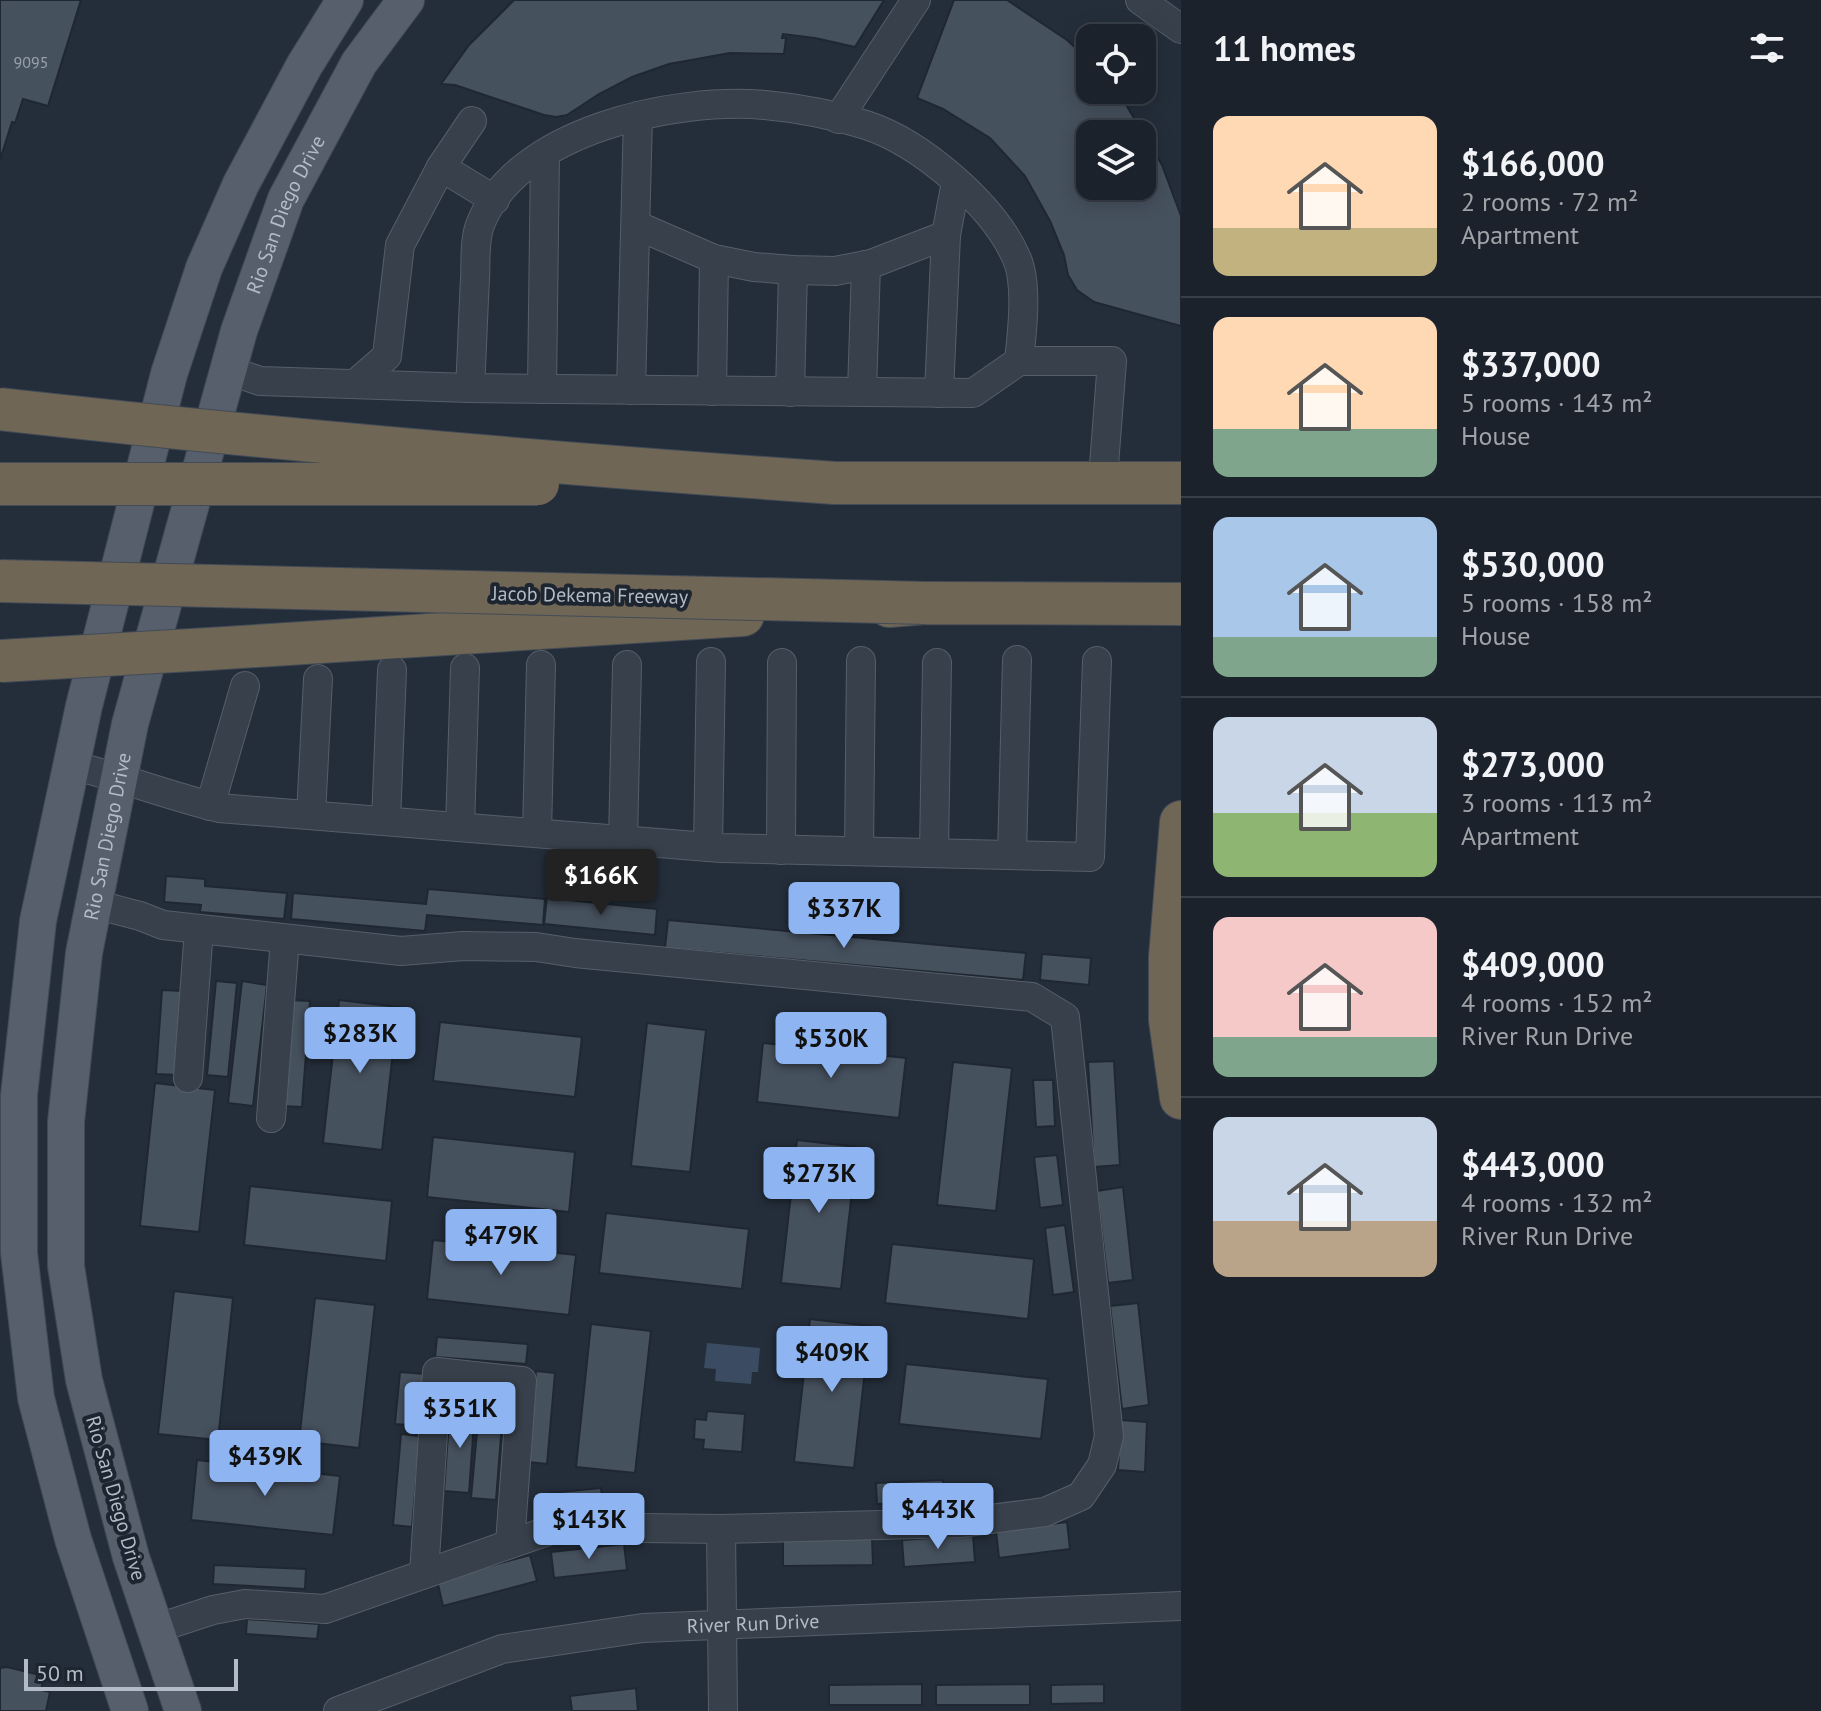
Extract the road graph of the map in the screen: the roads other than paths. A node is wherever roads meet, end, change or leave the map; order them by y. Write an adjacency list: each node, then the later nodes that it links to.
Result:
1 (345, 0): 49 (main road)
2 (916, 0): 7 (street)
3 (1140, 0): 5 (street)
4 (394, 4): 19 (main road, Rio San Diego Drive)
5 (1181, 29)
6 (638, 116): 7 (street); 9 (street); 13 (street)
7 (838, 119): 11 (street)
8 (472, 121): 10 (street)
9 (545, 154): 12 (street); 22 (street)
10 (441, 167): 12 (street); 20 (street)
11 (956, 182): 14 (street); 18 (street)
12 (495, 200): 21 (street)
13 (636, 225): 15 (street); 23 (street)
14 (946, 235): 16 (street); 27 (street)
15 (714, 259): 17 (street); 24 (street)
16 (866, 265): 17 (street); 26 (street)
17 (793, 270): 25 (street)
18 (1019, 361): 27 (street); 29 (street)
19 (228, 370): 20 (street); 50 (main road, Rio San Diego Drive)
20 (355, 384): 21 (street)
21 (470, 388): 22 (street)
22 (542, 389): 23 (street)
23 (631, 390): 24 (street)
24 (712, 391): 25 (street)
25 (790, 392): 26 (street)
26 (862, 392): 27 (street)
27 (939, 393)
28 (0, 409): 30 (highway, bridge)
29 (1104, 465)
30 (835, 483): 31 (highway); 32 (highway, bridge)
31 (1181, 483)
32 (0, 484)
33 (0, 581): 34 (highway, Jacob Dekema Freeway, bridge)
34 (926, 603): 35 (highway, Jacob Dekema Freeway); 37 (highway, bridge)
35 (1181, 604)
36 (1017, 660): 62 (street)
37 (0, 661)
38 (861, 661): 60 (street)
39 (1097, 661): 62 (street)
40 (711, 662): 58 (street)
41 (782, 663): 59 (street)
42 (937, 663): 61 (street)
43 (541, 665): 56 (street)
44 (627, 665): 57 (street)
45 (465, 668): 55 (street)
46 (392, 670): 53 (street)
47 (318, 679): 52 (street)
48 (245, 686): 51 (street)
49 (71, 765): 50 (street); 66 (main road)
50 (119, 777): 51 (street); 63 (main road, Rio San Diego Drive)
51 (210, 806): 52 (street)
52 (311, 815): 53 (street)
53 (386, 821): 55 (street)
54 (1181, 822): 68 (highway)
55 (460, 827): 56 (street)
56 (537, 833): 57 (street)
57 (623, 840): 58 (street)
58 (708, 847): 59 (street)
59 (781, 850): 60 (street)
60 (859, 851): 61 (street)
61 (934, 853): 62 (street)
62 (1012, 855)
63 (94, 904): 64 (street); 75 (main road, Rio San Diego Drive)
64 (199, 929): 65 (street); 67 (street)
65 (285, 939): 69 (street); 70 (street)
66 (13, 1037): 76 (main road)
67 (188, 1078)
68 (1181, 1098)
69 (271, 1118)
70 (721, 1529): 71 (street); 74 (street)
71 (510, 1543): 72 (street); 72 (street)
72 (424, 1574): 75 (street)
73 (1181, 1606): 74 (street, River Run Drive)
74 (722, 1625): 78 (street, River Run Drive); 79 (street)
75 (155, 1629): 77 (main road, Rio San Diego Drive)
76 (130, 1711)
77 (183, 1711)
78 (338, 1711)
79 (723, 1711)

